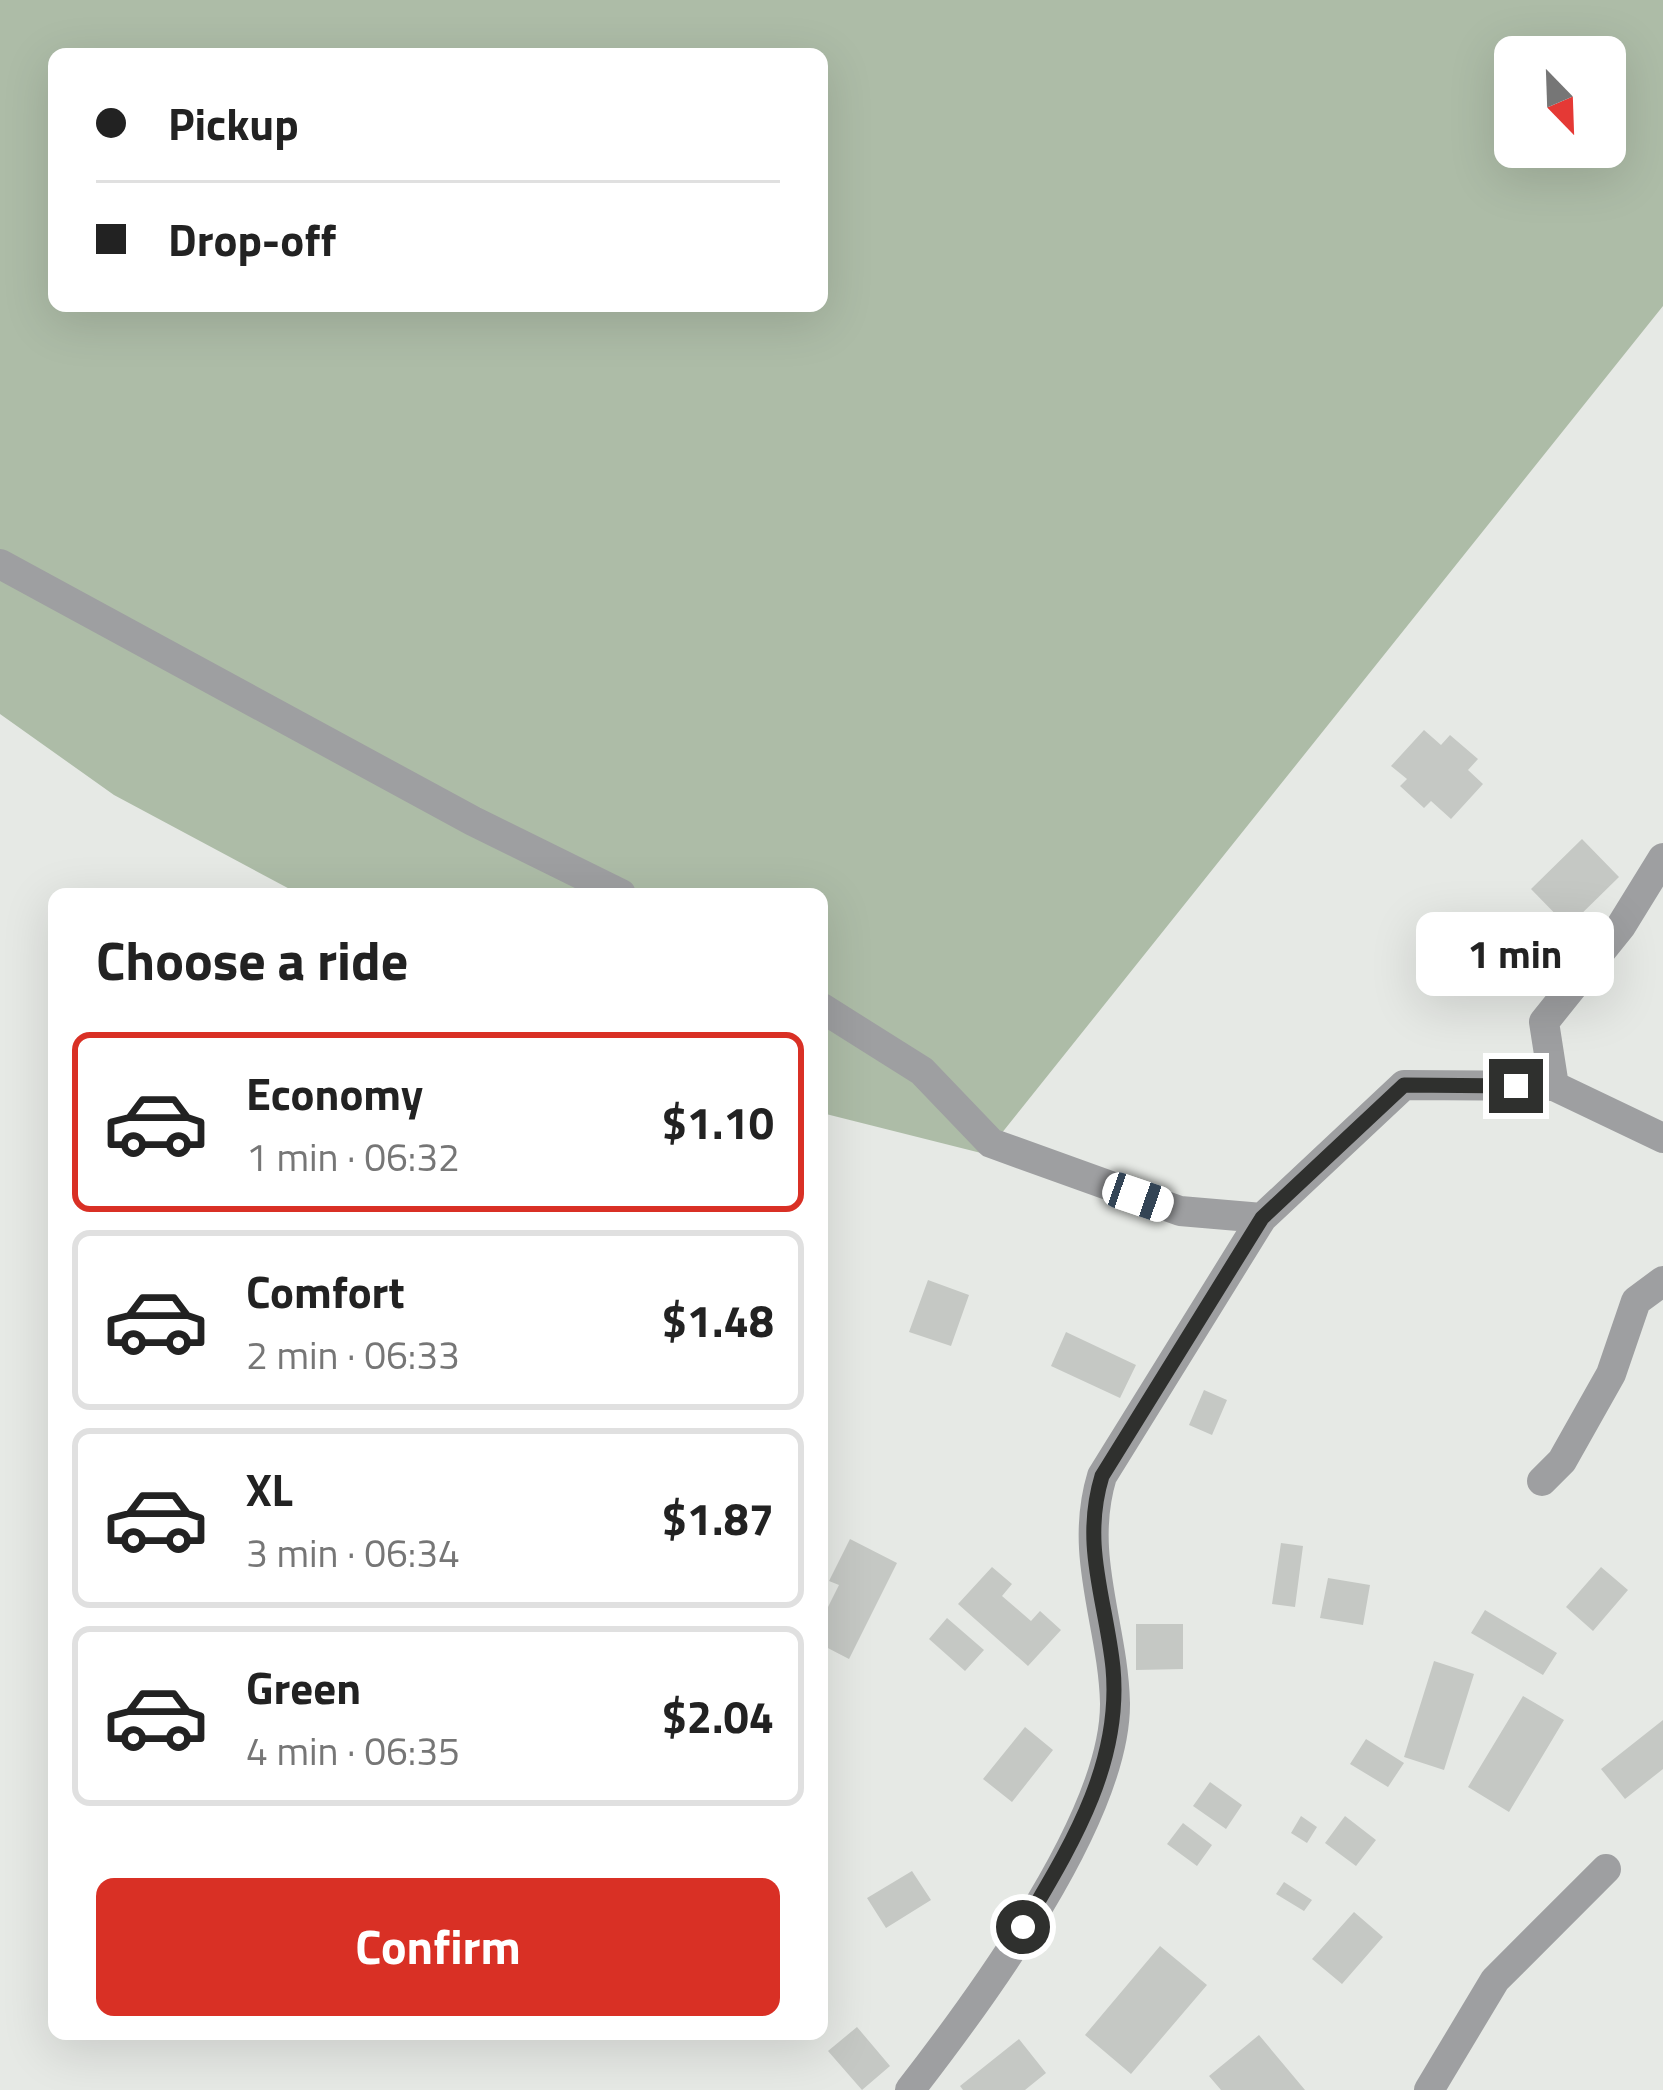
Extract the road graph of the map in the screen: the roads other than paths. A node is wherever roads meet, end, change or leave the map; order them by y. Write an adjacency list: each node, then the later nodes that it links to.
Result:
1 (0, 564): 3 (street)
2 (1663, 858): 5 (street)
3 (609, 888)
4 (828, 1012): 7 (street)
5 (1554, 1086): 6 (street); 7 (street)
6 (1663, 1138)
7 (1262, 1218): 11 (street)
8 (1663, 1281): 9 (street)
9 (1541, 1481)
10 (1606, 1869): 12 (street)
11 (910, 2090)
12 (1430, 2090)

